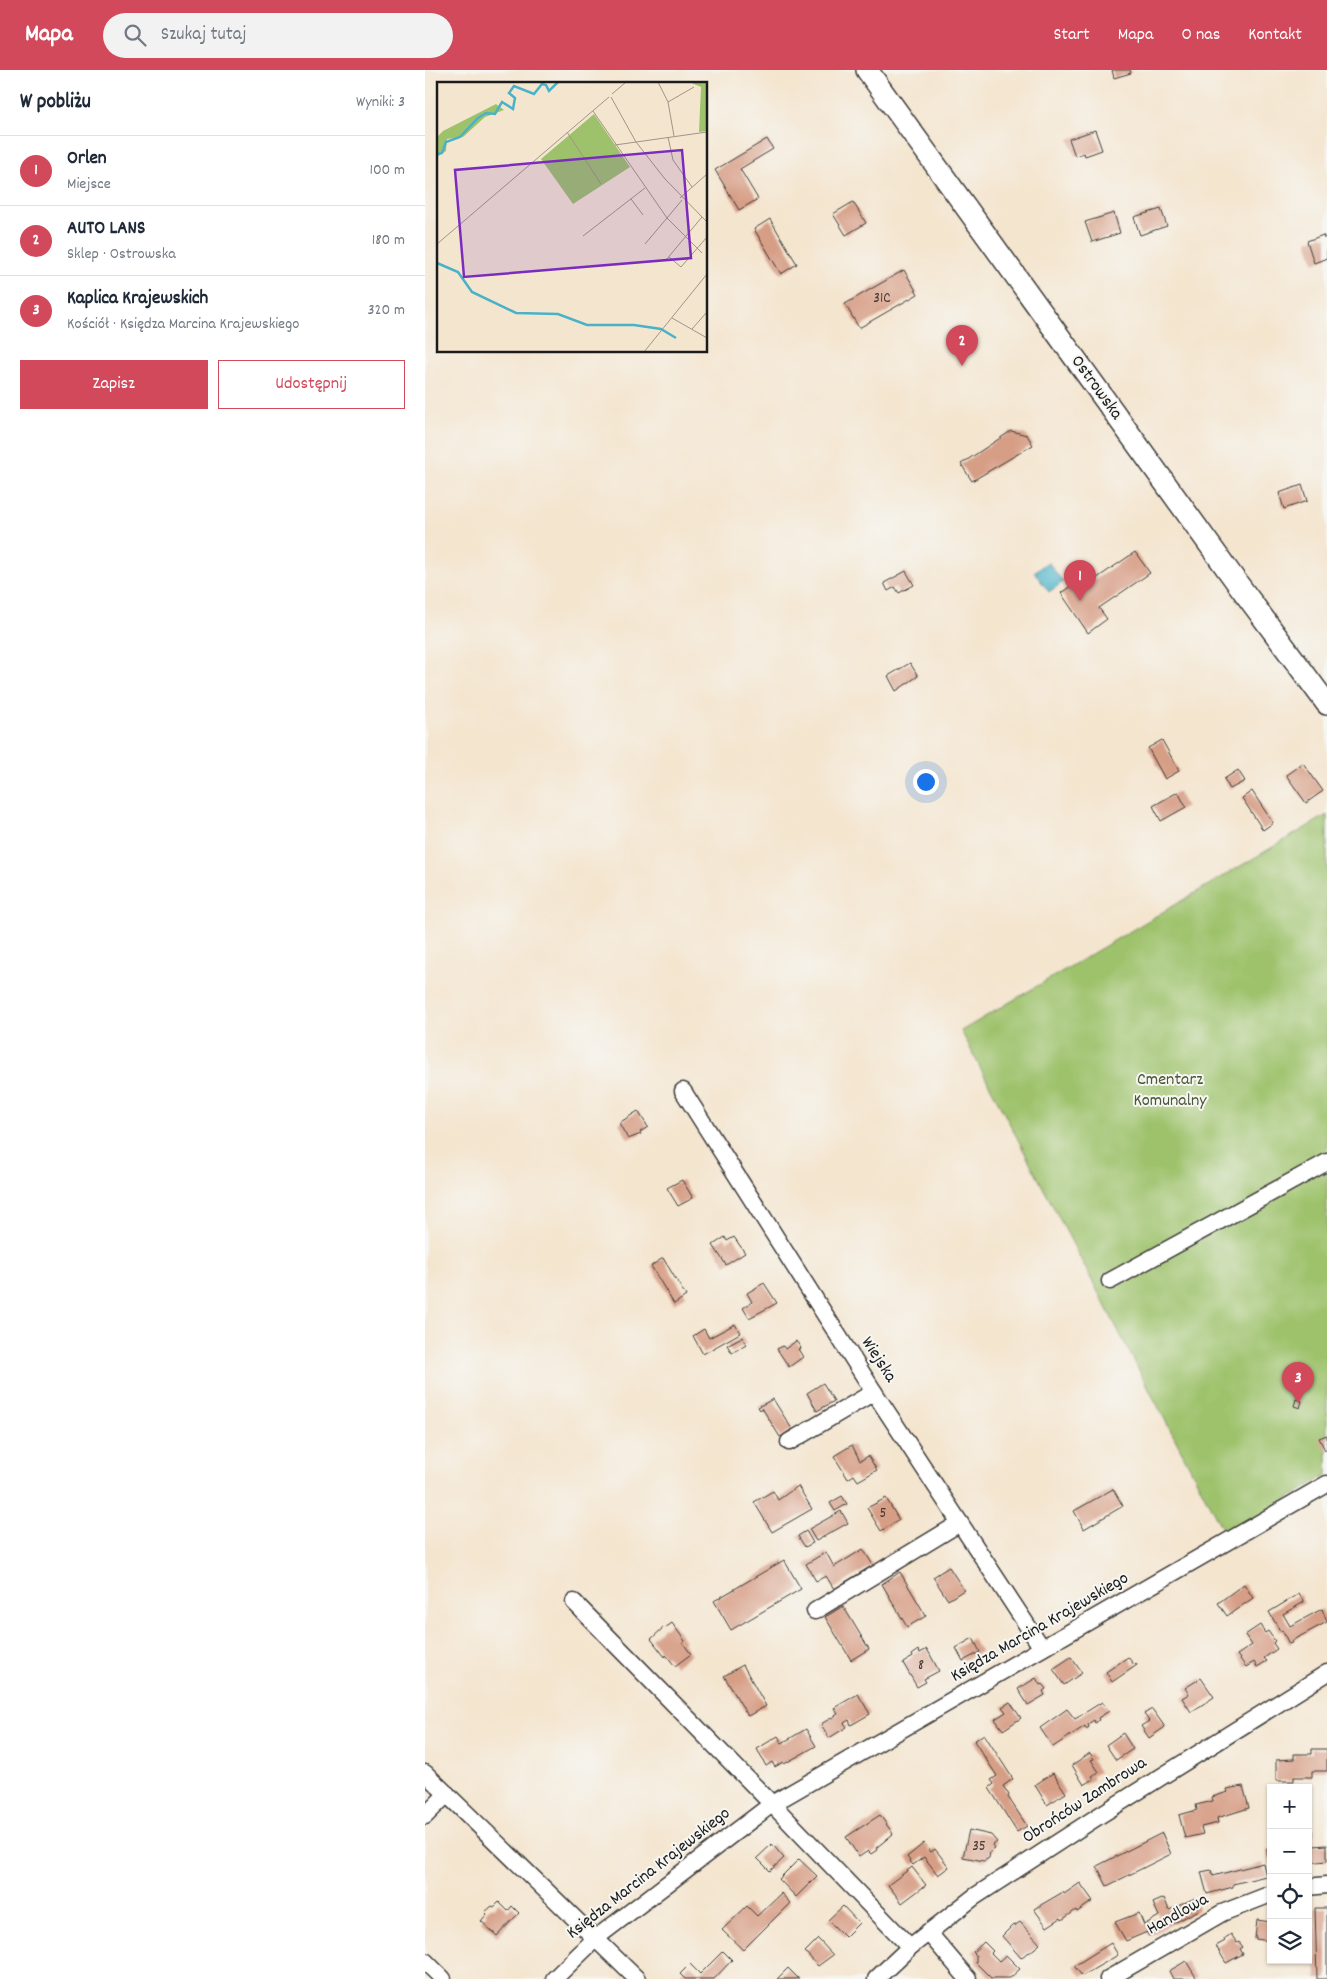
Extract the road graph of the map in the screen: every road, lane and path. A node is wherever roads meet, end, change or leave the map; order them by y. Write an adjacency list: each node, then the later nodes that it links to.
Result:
1 (867, 70): 2 (main road, Ostrowska)
2 (1327, 704)
3 (683, 1091): 6 (street, Wiejska)
4 (1327, 1162): 5 (street)
5 (1110, 1281)
6 (874, 1392): 7 (street); 9 (street, Wiejska)
7 (789, 1442)
8 (1327, 1484): 12 (street, Księdza Marcina Krajewskiego)
9 (960, 1523): 11 (street); 12 (street, Wiejska)
10 (574, 1602): 16 (street)
11 (815, 1611)
12 (1042, 1648): 16 (street, Księdza Marcina Krajewskiego)
13 (1327, 1673): 21 (street, Obrońców Zambrowa)
14 (425, 1773): 15 (street)
15 (447, 1794): 17 (street); 22 (street)
16 (772, 1804): 22 (street, Księdza Marcina Krajewskiego); 23 (street)
17 (425, 1816)
18 (1327, 1885): 19 (street)
19 (1312, 1887)
20 (1267, 1896): 30 (street, Handlowa)
21 (928, 1932): 23 (street, Obrońców Zambrowa); 29 (street)
22 (596, 1938): 26 (street, Księdza Marcina Krajewskiego); 27 (street)
23 (910, 1947): 28 (street, Obrońców Zambrowa)
24 (425, 1961): 25 (street)
25 (443, 1979)
26 (554, 1979)
27 (637, 1979)
28 (876, 1979)
29 (968, 1979)
30 (1108, 1979)

